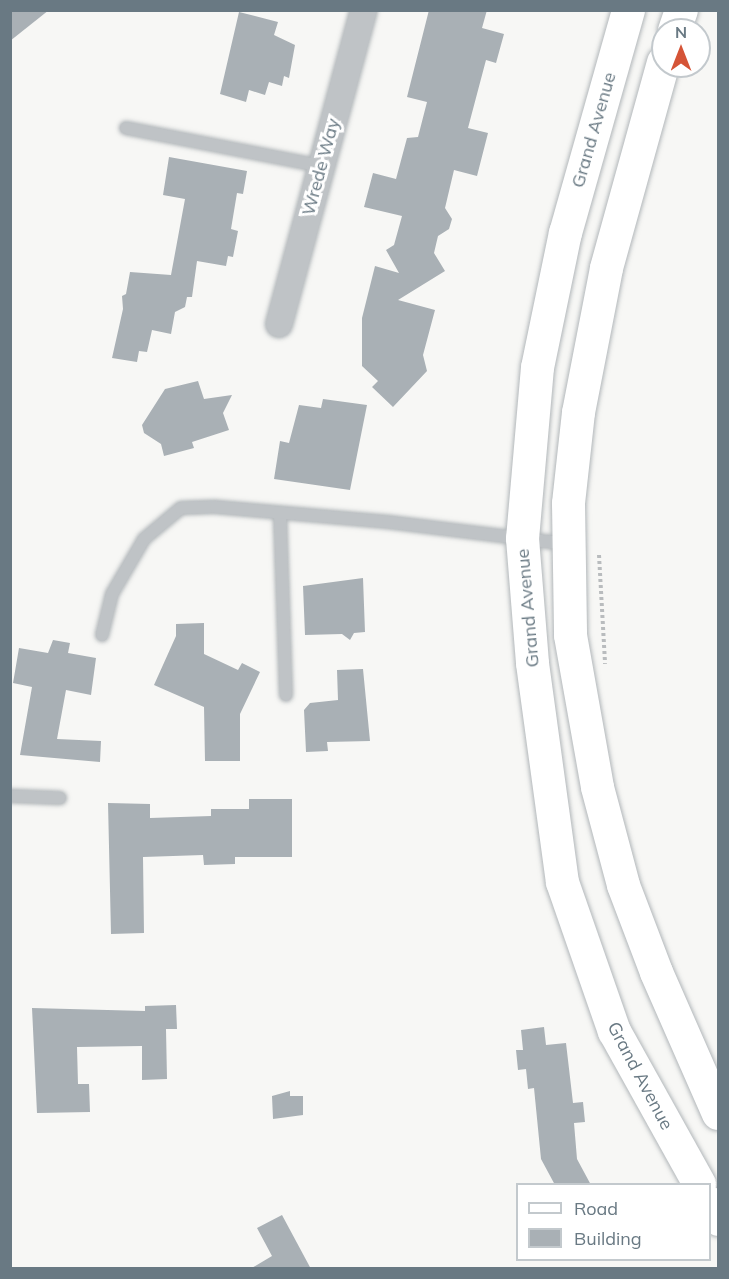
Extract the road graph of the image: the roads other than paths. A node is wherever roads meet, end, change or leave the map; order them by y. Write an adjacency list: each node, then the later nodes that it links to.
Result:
1 (364, 10): 5 (street, Wrede Way)
2 (628, 10): 8 (main road, Grand Avenue)
3 (659, 78): 9 (main road)
4 (126, 128): 5 (lane)
5 (322, 166): 6 (street, Wrede Way)
6 (279, 324)
7 (280, 514): 8 (lane); 10 (lane); 11 (lane)
8 (522, 538): 9 (lane); 15 (main road, Grand Avenue)
9 (585, 547): 14 (main road)
10 (102, 635)
11 (286, 695)
12 (10, 796): 13 (lane)
13 (60, 798)
14 (718, 1113)
15 (698, 1183)
16 (711, 1205): 17 (main road)
17 (718, 1219)

